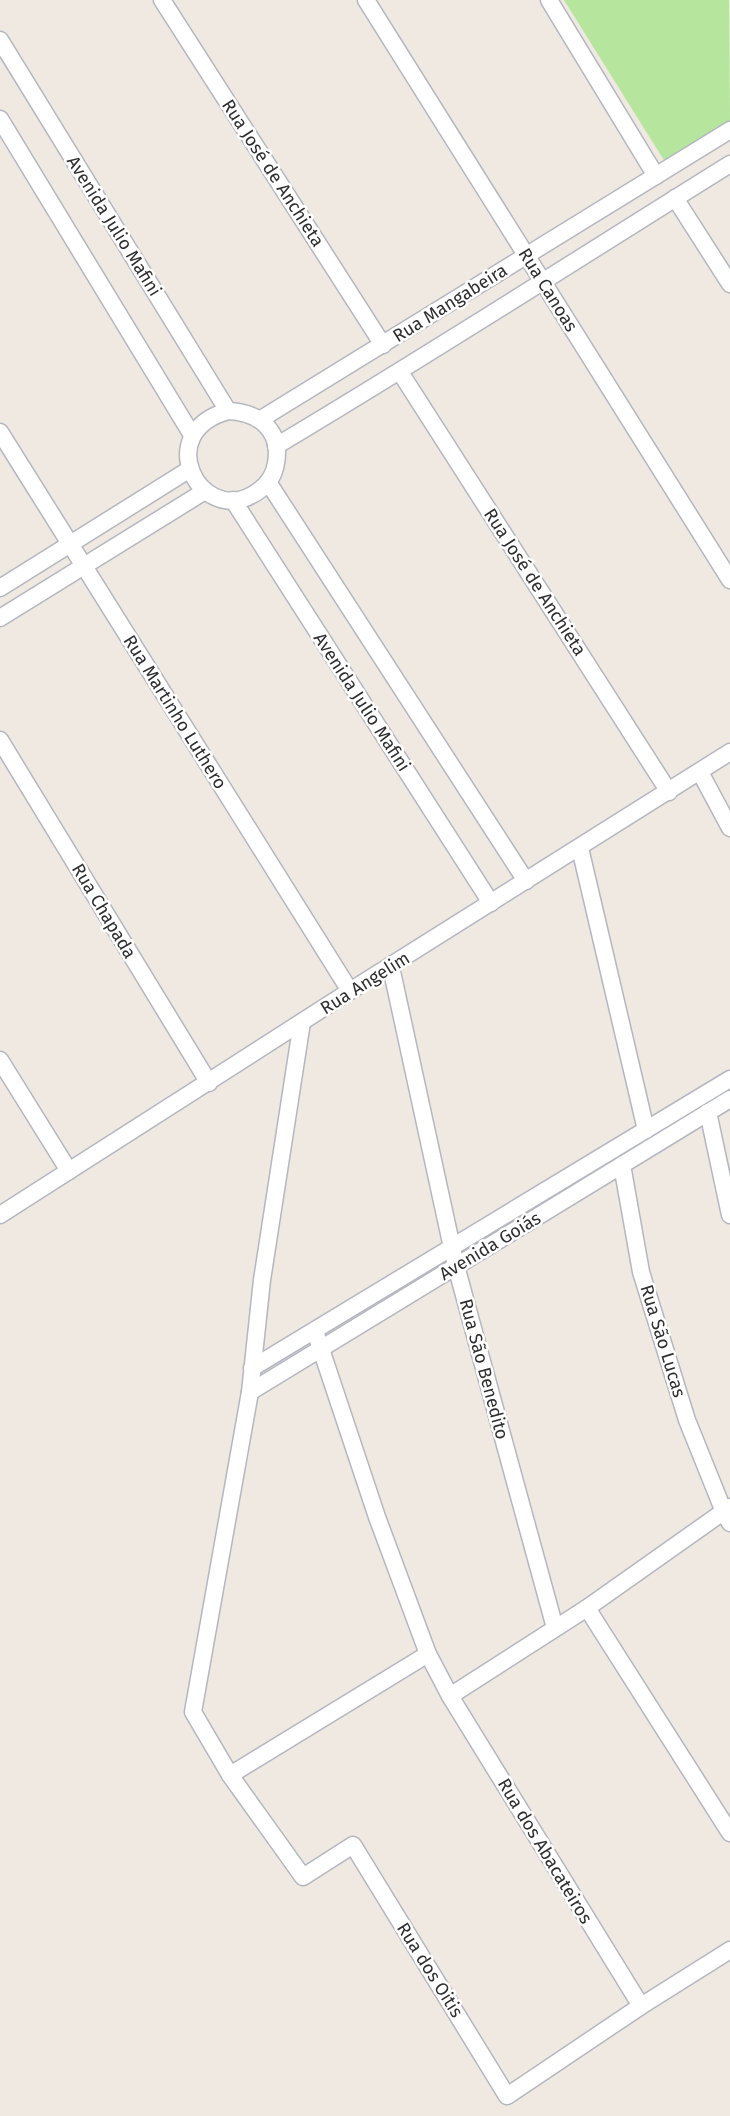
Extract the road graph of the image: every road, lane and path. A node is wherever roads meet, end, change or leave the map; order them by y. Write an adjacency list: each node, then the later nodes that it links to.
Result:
1 (162, 0): 13 (street, Rua José de Anchieta)
2 (366, 0): 10 (street, Rua Canoas)
3 (549, 0): 8 (street)
4 (0, 40): 15 (street, Avenida Julio Mafini)
5 (0, 119): 18 (street)
6 (730, 130): 8 (street, Rua Mangabeira)
7 (730, 164): 9 (street, Rua Mangabeira)
8 (656, 176): 10 (street, Rua Mangabeira)
9 (675, 198): 11 (street, Rua Mangabeira); 12 (street)
10 (526, 255): 11 (street, Rua Canoas); 13 (street, Rua Mangabeira)
11 (542, 281): 14 (street, Rua Mangabeira); 26 (street, Rua Canoas)
12 (730, 284)
13 (383, 345): 16 (street, Rua Mangabeira)
14 (400, 372): 19 (street, Rua Mangabeira); 32 (street, Rua José de Anchieta)
15 (228, 411): 16 (street); 18 (street)
16 (261, 419): 19 (street)
17 (0, 432): 24 (street, Rua Martinho Luthero)
18 (192, 435): 20 (street)
19 (276, 446): 21 (street)
20 (190, 469): 22 (street); 24 (street)
21 (268, 482): 23 (street); 35 (street)
22 (205, 491): 23 (street); 25 (street)
23 (233, 500): 36 (street, Avenida Julio Mafini)
24 (70, 544): 25 (street, Rua Martinho Luthero); 27 (street)
25 (84, 566): 28 (street); 38 (street, Rua Martinho Luthero)
26 (730, 580)
27 (0, 588)
28 (0, 618)
29 (0, 740): 42 (street, Rua Chapada)
30 (730, 752): 31 (street, Rua Angelim)
31 (700, 772): 32 (street, Rua Angelim); 33 (street)
32 (669, 792): 34 (street, Rua Angelim)
33 (730, 828)
34 (580, 848): 35 (street, Rua Angelim); 45 (street)
35 (526, 881): 36 (street, Rua Angelim)
36 (491, 903): 37 (street, Rua Angelim)
37 (391, 967): 38 (street, Rua Angelim); 50 (street, Rua São Benedito)
38 (350, 991): 39 (street, Rua Angelim)
39 (302, 1022): 42 (street, Rua Angelim); 54 (street)
40 (0, 1060): 47 (street)
41 (730, 1079): 45 (street, Avenida Goiás)
42 (209, 1083): 47 (street, Rua Angelim)
43 (730, 1099): 44 (street, Avenida Goiás)
44 (708, 1112): 46 (street, Avenida Goiás); 49 (street)
45 (646, 1131): 50 (street, Avenida Goiás)
46 (622, 1165): 51 (street, Avenida Goiás); 56 (street, Rua São Lucas)
47 (69, 1171): 48 (street, Rua Angelim)
48 (0, 1215)
49 (730, 1215)
50 (452, 1248): 51 (street, Rua São Benedito); 52 (street, Avenida Goiás)
51 (456, 1266): 53 (street, Avenida Goiás); 58 (street, Rua São Benedito)
52 (315, 1331): 53 (street, Rua dos Abacateiros); 54 (street, Avenida Goiás)
53 (321, 1348): 55 (street, Avenida Goiás); 59 (street, Rua dos Abacateiros)
54 (252, 1368): 55 (street)
55 (250, 1392): 61 (street)
56 (728, 1514): 57 (street)
57 (587, 1608): 58 (street); 62 (street)
58 (555, 1628): 60 (street)
59 (428, 1654): 60 (street, Rua dos Abacateiros); 61 (street)
60 (450, 1696): 64 (street, Rua dos Abacateiros)
61 (230, 1775): 64 (street, Rua dos Oitis)
62 (730, 1833)
63 (730, 1950): 64 (street)
64 (641, 2006)

